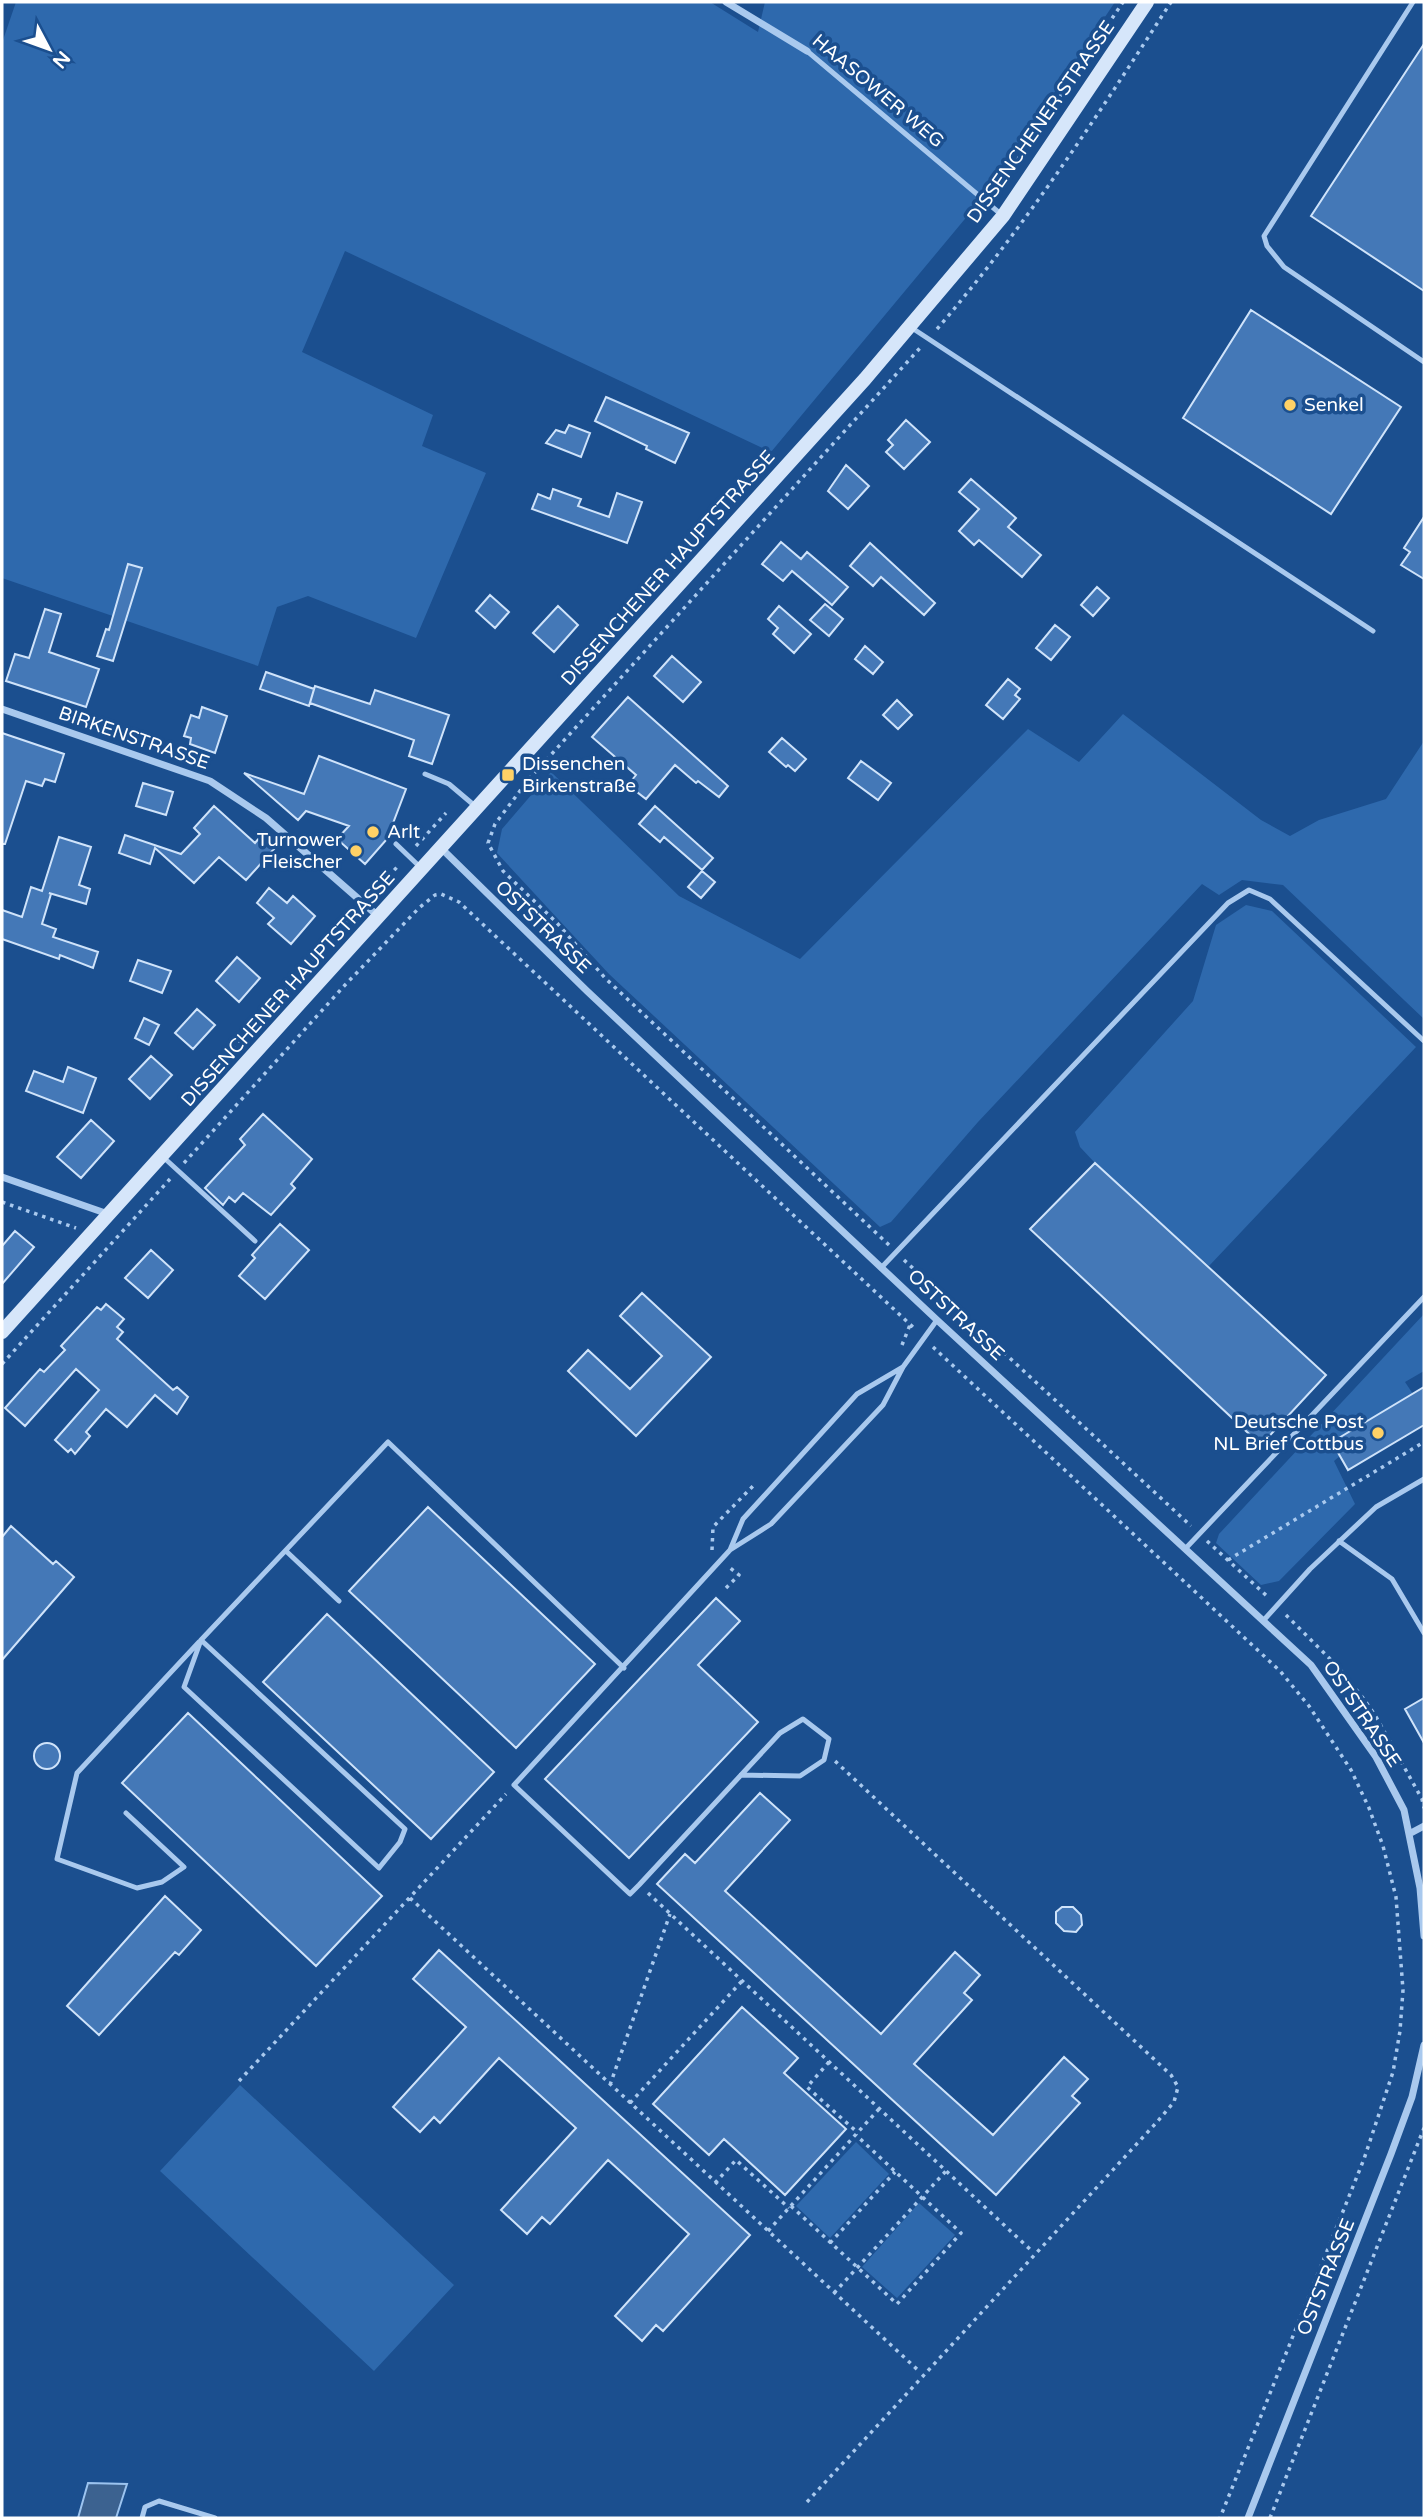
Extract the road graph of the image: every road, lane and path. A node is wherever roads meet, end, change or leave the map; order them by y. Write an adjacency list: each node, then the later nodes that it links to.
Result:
1 (726, 2): 5 (street, HAASOWER WEG)
2 (1123, 2): 6 (path)
3 (1147, 2): 7 (main road, DISSENCHENER STRASSE)
4 (1413, 2): 10 (lane)
5 (807, 51): 6 (lane, HAASOWER WEG)
6 (988, 203): 7 (lane, HAASOWER WEG)
7 (1003, 216): 8 (main road, DISSENCHENER STRASSE)
8 (909, 326): 9 (lane); 14 (main road, DISSENCHENER HAUPTSTRASSE)
9 (928, 339): 11 (lane); 27 (path)
10 (1424, 362)
11 (1373, 631)
12 (2, 709): 18 (street, BIRKENSTRASSE)
13 (425, 774): 14 (lane)
14 (477, 808): 16 (main road, DISSENCHENER HAUPTSTRASSE)
15 (396, 844): 17 (lane)
16 (441, 848): 17 (main road, DISSENCHENER HAUPTSTRASSE); 28 (street, OSTSTRASSE)
17 (422, 869): 18 (main road, DISSENCHENER HAUPTSTRASSE)
18 (379, 917): 20 (main road, DISSENCHENER HAUPTSTRASSE)
19 (1424, 1041): 27 (lane)
20 (162, 1156): 21 (lane); 24 (main road, DISSENCHENER HAUPTSTRASSE)
21 (178, 1170): 26 (lane); 32 (path); 33 (path)
22 (2, 1177): 24 (street)
23 (2, 1202): 25 (path)
24 (108, 1215): 31 (main road, DISSENCHENER HAUPTSTRASSE)
25 (76, 1228)
26 (255, 1241)
27 (897, 1253): 28 (lane); 37 (path)
28 (881, 1268): 30 (street, OSTSTRASSE)
29 (1424, 1297): 37 (lane)
30 (937, 1320): 32 (lane); 39 (street, OSTSTRASSE)
31 (2, 1332)
32 (924, 1338): 34 (lane); 83 (path)
33 (2, 1364)
34 (902, 1367): 40 (lane); 40 (lane)
35 (1424, 1442): 42 (path)
36 (1424, 1479): 38 (lane)
37 (1200, 1534): 39 (lane); 42 (path)
38 (1339, 1541): 44 (lane); 46 (lane)
39 (1186, 1548): 45 (street, OSTSTRASSE)
40 (730, 1550): 48 (lane)
41 (286, 1551): 43 (lane); 47 (lane); 48 (lane)
42 (1228, 1560): 44 (path)
43 (338, 1601)
44 (1277, 1605): 45 (lane); 52 (path)
45 (1263, 1621): 55 (street, OSTSTRASSE)
46 (1424, 1633)
47 (201, 1640): 47 (lane); 53 (lane)
48 (624, 1668): 51 (lane)
49 (825, 1753): 50 (lane); 50 (lane); 80 (path)
50 (741, 1775): 56 (lane)
51 (514, 1785): 56 (lane); 57 (path)
52 (1424, 1808)
53 (126, 1813)
54 (1424, 1826): 55 (street)
55 (1409, 1834): 59 (street, OSTSTRASSE)
56 (639, 1885): 58 (path)
57 (410, 1898): 63 (path); 64 (path)
58 (670, 1914): 60 (path); 64 (path)
59 (1424, 1936)
60 (742, 1981): 62 (path); 65 (path)
61 (1424, 2045): 84 (street, OSTSTRASSE)
62 (829, 2062): 66 (path); 68 (path)
63 (239, 2081)
64 (610, 2085): 65 (path)
65 (629, 2103): 71 (path)
66 (880, 2109): 68 (path); 69 (path)
67 (1424, 2128): 85 (path)
68 (857, 2134): 70 (path); 73 (path)
69 (946, 2171): 72 (path); 76 (path)
70 (895, 2172): 72 (path); 75 (path)
71 (715, 2183): 73 (path); 74 (path)
72 (922, 2198): 77 (path); 77 (path)
73 (790, 2207): 74 (path); 75 (path)
74 (767, 2232): 78 (path)
75 (830, 2243): 77 (path)
76 (1033, 2252)
77 (857, 2267): 78 (path)
78 (834, 2293): 79 (path)
79 (920, 2372)
80 (807, 2501)
81 (142, 2518): 82 (lane)
82 (215, 2518)
83 (1220, 2518)
84 (1248, 2518)
85 (1270, 2518)

